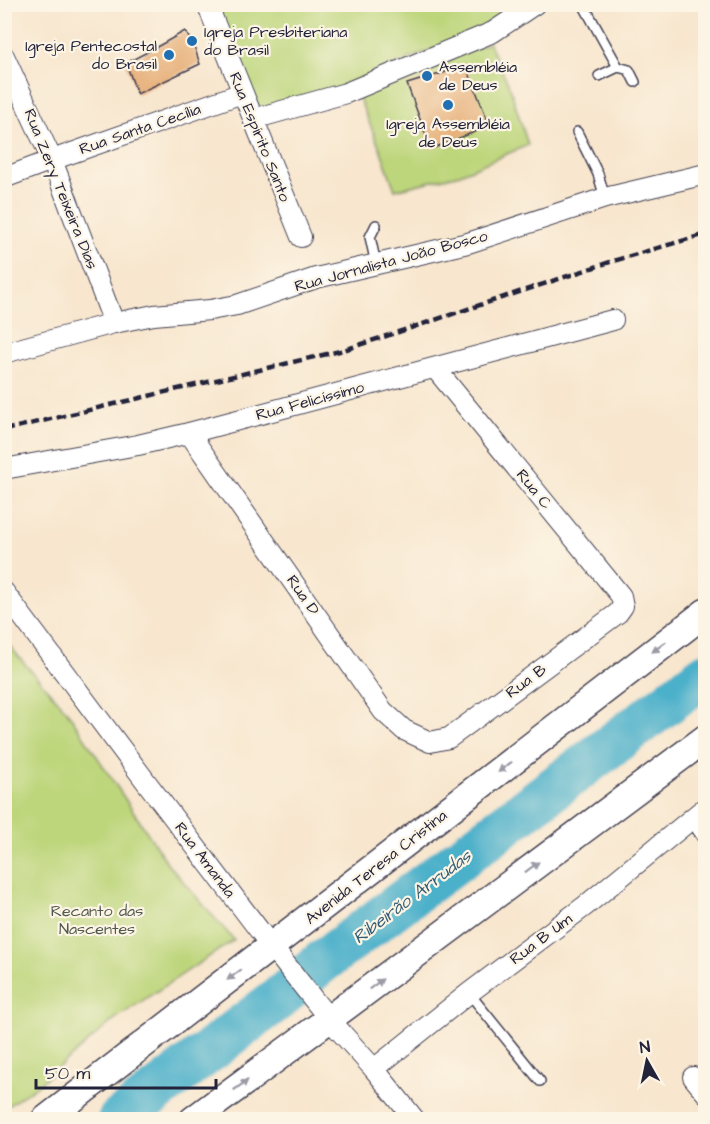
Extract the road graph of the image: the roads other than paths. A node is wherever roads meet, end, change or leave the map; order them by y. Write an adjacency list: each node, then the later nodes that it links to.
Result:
1 (207, 4): 8 (street, Rua Espírito Santo)
2 (535, 4): 9 (street)
3 (583, 4): 5 (lane)
4 (4, 56): 11 (street, Rua Zery Teixeira Dias)
5 (618, 67): 6 (lane); 7 (lane)
6 (599, 76)
7 (635, 82)
8 (242, 93): 9 (street, Rua Espírito Santo); 11 (street, Rua Santa Cecília)
9 (253, 120): 16 (street, Rua Espírito Santo)
10 (578, 132): 14 (lane)
11 (52, 160): 13 (street, Rua Santa Cecília); 19 (street, Rua Zery Teixeira Dias)
12 (705, 174): 14 (street, Rua Jornalista João Bosco)
13 (4, 178)
14 (604, 198): 17 (street, Rua Jornalista João Bosco)
15 (376, 225): 17 (lane)
16 (301, 237)
17 (376, 264): 19 (street, Rua Jornalista João Bosco)
18 (614, 320): 21 (street, Rua Felicíssimo)
19 (114, 323): 20 (street, Rua Jornalista João Bosco)
20 (4, 353)
21 (435, 368): 22 (street, Rua Felicíssimo); 26 (street, Rua C)
22 (189, 433): 23 (street, Rua Felicíssimo); 28 (street, Rua D)
23 (4, 469)
24 (4, 592): 32 (street, Rua Amanda)
25 (705, 612): 32 (main road, Avenida Teresa Cristina, one-way to 32)
26 (618, 613): 28 (street, Rua B)
27 (705, 738): 34 (main road, one-way to 27)
28 (430, 742)
29 (705, 807): 30 (street, Rua B Um)
30 (689, 819): 31 (lane); 33 (street, Rua B Um)
31 (705, 843)
32 (279, 955): 34 (street, Rua Amanda); 39 (main road, Avenida Teresa Cristina, one-way to 39)
33 (469, 993): 35 (street, Rua B Um); 37 (lane)
34 (323, 1010): 35 (street, Rua Amanda); 40 (main road, one-way to 34)
35 (374, 1069): 41 (street, Rua Amanda)
36 (693, 1077): 38 (street)
37 (540, 1081)
38 (705, 1093)
39 (45, 1119)
40 (194, 1119)
41 (415, 1119)

